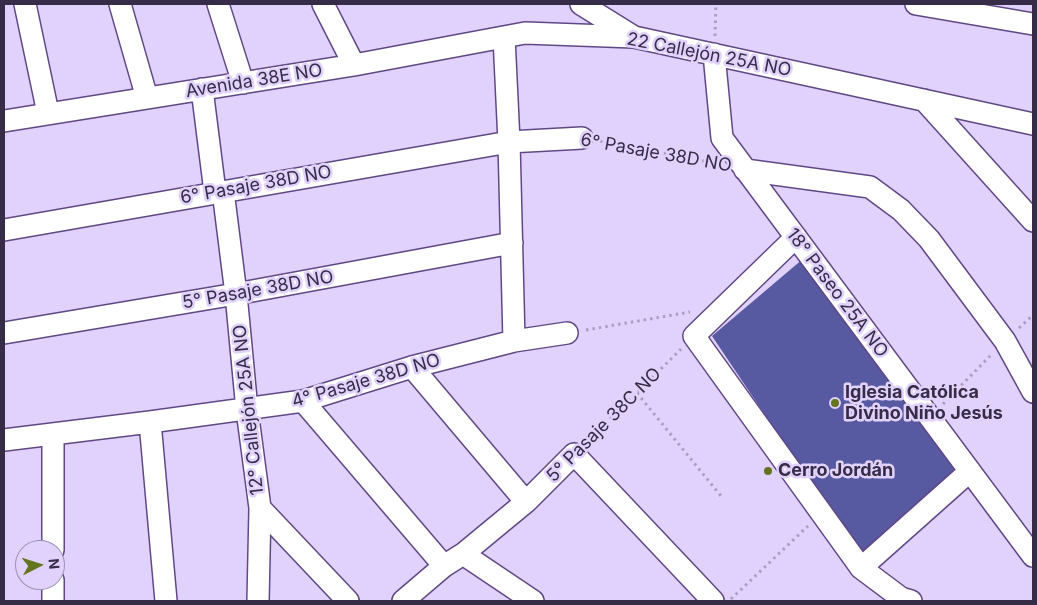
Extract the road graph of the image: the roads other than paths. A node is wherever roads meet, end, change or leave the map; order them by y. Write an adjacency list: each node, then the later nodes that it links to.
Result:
1 (25, 4): 16 (street)
2 (120, 4): 14 (street)
3 (218, 4): 12 (street)
4 (323, 4): 11 (street)
5 (581, 4): 9 (street)
6 (916, 4): 7 (street)
7 (1033, 24)
8 (504, 37): 9 (street, 22 Callejón 25A NO); 11 (street, Avenida 38E NO); 20 (street)
9 (634, 37): 10 (street, 22 Callejón 25A NO)
10 (714, 54): 15 (street, 22 Callejón 25A NO); 21 (street, 18° Paseo 25A NO)
11 (354, 66): 12 (street, Avenida 38E NO)
12 (243, 83): 13 (street, Avenida 38E NO)
13 (202, 89): 14 (street, Avenida 38E NO); 22 (street, 12° Callejón 25A NO)
14 (147, 98): 16 (street, Avenida 38E NO)
15 (924, 100): 18 (street, 22 Callejón 25A NO); 23 (street)
16 (48, 113): 17 (street, Avenida 38E NO)
17 (4, 121)
18 (1033, 124)
19 (582, 138): 20 (street, 6° Pasaje 38D NO)
20 (509, 142): 22 (street, 6° Pasaje 38D NO); 26 (street)
21 (746, 170): 25 (street, 18° Paseo 25A NO); 32 (street, 6° Pasaje 38D NO)
22 (219, 192): 24 (street, 6° Pasaje 38D NO); 27 (street, 12° Callejón 25A NO)
23 (1033, 221)
24 (4, 230)
25 (796, 237): 38 (street, 18° Paseo 25A NO); 45 (street)
26 (512, 243): 27 (street, 5° Pasaje 38D NO); 30 (street)
27 (236, 294): 28 (street, 5° Pasaje 38D NO); 34 (street, 12° Callejón 25A NO)
28 (4, 333)
29 (567, 333): 30 (street, 4° Pasaje 38D NO)
30 (514, 341): 31 (street, 4° Pasaje 38D NO)
31 (412, 367): 33 (street, 4° Pasaje 38D NO); 39 (street)
32 (1033, 392)
33 (303, 401): 34 (street, 4° Pasaje 38D NO); 44 (street)
34 (247, 410): 35 (street, 4° Pasaje 38D NO); 40 (street, 12° Callejón 25A NO)
35 (150, 422): 36 (street, 4° Pasaje 38D NO); 46 (street)
36 (53, 434): 37 (street, 4° Pasaje 38D NO); 41 (street)
37 (4, 440)
38 (970, 471): 43 (street, 18° Paseo 25A NO); 45 (street)
39 (526, 502): 42 (street, 5° Pasaje 38C NO); 51 (street, 5° Pasaje 38C NO)
40 (260, 508): 47 (street, 12° Callejón 25A NO); 48 (street)
41 (53, 540)
42 (462, 554): 44 (street, 5° Pasaje 38C NO); 50 (street)
43 (1033, 556)
44 (444, 566): 49 (street, 5° Pasaje 38C NO)
45 (861, 568): 52 (street)
46 (166, 601)
47 (258, 601)
48 (348, 601)
49 (403, 601)
50 (532, 601)
51 (713, 601)
52 (911, 601)

